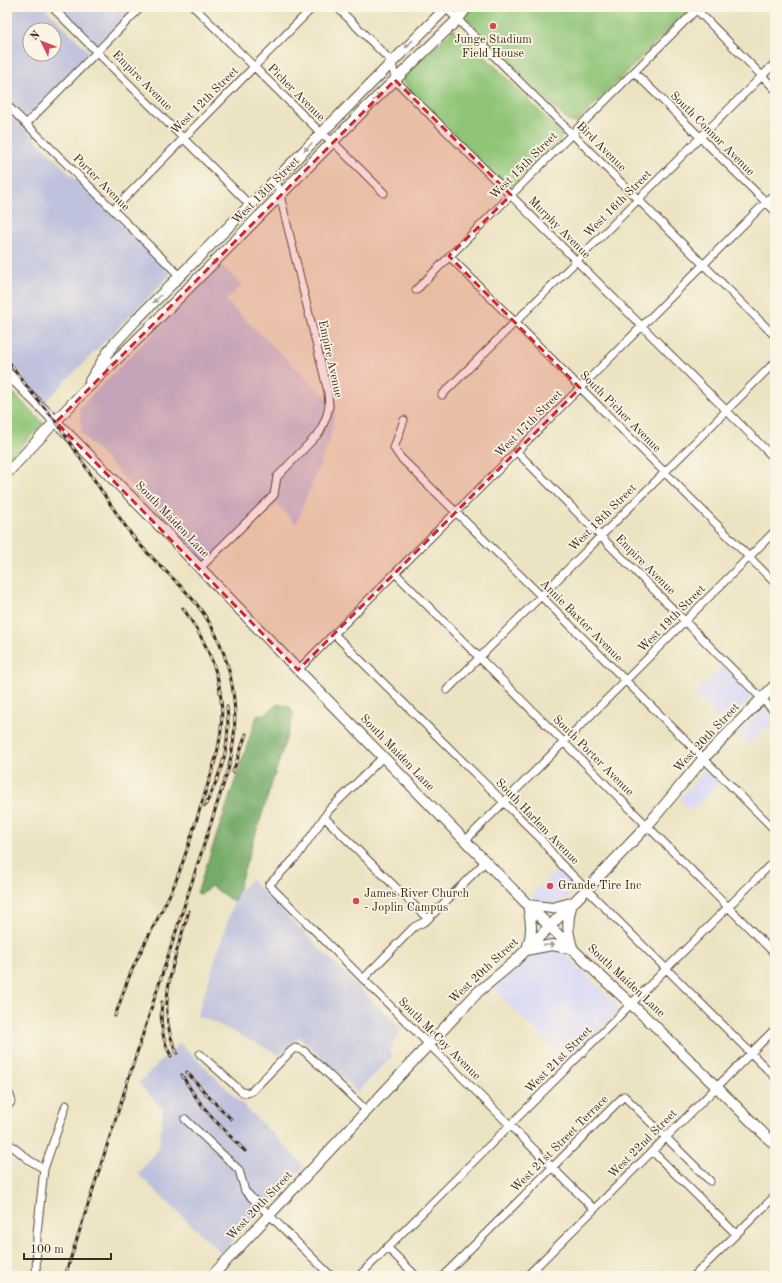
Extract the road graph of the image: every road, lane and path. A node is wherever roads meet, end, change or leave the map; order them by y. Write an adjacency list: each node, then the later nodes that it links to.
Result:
1 (52, 7): 12 (street, Empire Avenue)
2 (141, 7): 12 (street)
3 (194, 7): 15 (street, Picher Avenue)
4 (313, 7): 15 (street, West 12th Street)
5 (336, 7): 13 (street)
6 (447, 7): 9 (street, Bird Avenue); 10 (main road, West 13th Street)
7 (467, 7): 9 (main road, West 13th Street)
8 (696, 8): 16 (street, West 15th Street); 17 (street)
9 (458, 19): 11 (main road, West 13th Street); 25 (street, Bird Avenue)
10 (422, 32): 11 (main road); 13 (main road, West 13th Street, one-way to 13)
11 (433, 42): 18 (main road, West 13th Street)
12 (97, 52): 23 (street); 27 (street, Empire Avenue)
13 (392, 62): 18 (street); 20 (main road, West 13th Street)
14 (775, 62): 17 (street, West 16th Street)
15 (254, 67): 24 (street, Picher Avenue); 27 (street, West 12th Street)
16 (634, 72): 25 (street, West 15th Street); 26 (street, South Connor Avenue)
17 (762, 76): 19 (street); 26 (street, West 16th Street)
18 (395, 80): 22 (main road, West 13th Street, one-way to 18); 35 (street, Murphy Avenue)
19 (775, 89)
20 (356, 99): 22 (main road); 24 (main road, West 13th Street)
21 (7, 105): 23 (street, Porter Avenue)
22 (364, 110): 28 (main road, West 13th Street)
23 (26, 124): 39 (street, Porter Avenue)
24 (321, 133): 28 (street, Picher Avenue); 29 (main road, West 13th Street, one-way to 29)
25 (572, 134): 35 (street, West 15th Street); 36 (street, Bird Avenue)
26 (700, 137): 36 (street, West 16th Street); 37 (street, South Connor Avenue)
27 (184, 138): 38 (street, Empire Avenue); 39 (street, West 12th Street)
28 (333, 142): 30 (main road, West 13th Street); 32 (street, Picher Avenue)
29 (286, 168): 30 (main road); 31 (main road, West 13th Street)
30 (297, 178): 34 (main road, West 13th Street)
31 (276, 179): 34 (street, Empire Avenue); 38 (main road, West 13th Street)
32 (384, 192)
33 (775, 193): 37 (street, West 17th Street)
34 (280, 195): 40 (main road, West 13th Street); 73 (street, Empire Avenue)
35 (511, 195): 46 (street, West 15th Street); 47 (street, Murphy Avenue)
36 (638, 199): 47 (street, West 16th Street); 48 (street, Bird Avenue)
37 (766, 202): 41 (street, South Connor Avenue); 48 (street, West 17th Street)
38 (253, 203): 40 (main road); 42 (main road, West 13th Street)
39 (113, 210): 51 (street, Porter Avenue)
40 (266, 210): 43 (main road, West 13th Street)
41 (775, 211)
42 (230, 226): 43 (main road); 44 (main road, West 13th Street)
43 (240, 236): 45 (main road, West 13th Street)
44 (215, 240): 45 (main road); 49 (main road, West 13th Street)
45 (225, 251): 50 (main road, West 13th Street, one-way to 45)
46 (449, 256): 52 (street, West 15th Street); 54 (street, South Picher Avenue)
47 (576, 261): 54 (street, West 16th Street); 55 (street, Murphy Avenue)
48 (704, 265): 55 (street, West 17th Street); 56 (street, Bird Avenue)
49 (189, 267): 50 (main road); 51 (main road, West 13th Street)
50 (199, 277): 53 (main road, West 13th Street)
51 (177, 279): 53 (main road); 60 (main road, West 13th Street, one-way to 60)
52 (416, 290)
53 (184, 293): 60 (main road, West 13th Street, one-way to 53)
54 (515, 322): 59 (street, South Picher Avenue); 61 (street, West 16th Street)
55 (642, 326): 59 (street, West 17th Street); 62 (street, Murphy Avenue)
56 (775, 336)
57 (775, 362): 62 (street, West 18th Street)
58 (7, 373): 64 (main road, South Maiden Lane)
59 (580, 388): 65 (street, West 17th Street); 67 (street, South Picher Avenue)
60 (83, 392): 64 (main road, West 13th Street)
61 (442, 395)
62 (726, 410): 66 (street, Murphy Avenue); 67 (street, West 18th Street)
63 (404, 420): 69 (street, Annie Baxter Avenue)
64 (56, 422): 68 (main road, West 13th Street); 73 (main road, South Maiden Lane)
65 (517, 452): 69 (street, West 17th Street); 71 (street, Empire Avenue)
66 (775, 459)
67 (664, 472): 71 (street, West 18th Street); 72 (street, South Picher Avenue)
68 (7, 473)
69 (456, 512): 74 (street, West 17th Street); 76 (street, Annie Baxter Avenue)
70 (775, 531): 72 (street, West 19th Street)
71 (601, 536): 76 (street, West 18th Street); 77 (street, Empire Avenue)
72 (749, 557): 75 (street, South Picher Avenue); 77 (street, West 19th Street)
73 (200, 568): 80 (main road, South Maiden Lane)
74 (395, 573): 78 (street, West 17th Street); 79 (street, South Porter Avenue)
75 (775, 583)
76 (541, 596): 79 (street, West 18th Street); 81 (street, Annie Baxter Avenue)
77 (685, 621): 81 (street, West 19th Street); 84 (street, Empire Avenue)
78 (334, 634): 80 (street, West 17th Street); 89 (street, South Harlem Avenue)
79 (480, 657): 83 (street, West 18th Street); 86 (street, South Porter Avenue)
80 (298, 670): 87 (main road, South Maiden Lane)
81 (625, 681): 86 (street, West 19th Street); 88 (street, Annie Baxter Avenue)
82 (775, 685): 84 (main road, West 20th Street)
83 (447, 690)
84 (761, 699): 85 (street, Empire Avenue); 88 (main road, West 20th Street)
85 (775, 712)
86 (564, 742): 89 (street, West 19th Street); 91 (street, South Porter Avenue)
87 (383, 757): 90 (street); 93 (main road, South Maiden Lane)
88 (703, 758): 91 (main road, West 20th Street); 92 (street, Annie Baxter Avenue)
89 (504, 803): 93 (street, West 19th Street); 96 (street, South Harlem Avenue)
90 (324, 817): 100 (street); 106 (street, South McCoy Avenue)
91 (648, 826): 96 (main road, West 20th Street); 99 (street, South Porter Avenue)
92 (775, 830)
93 (465, 841): 95 (main road, South Maiden Lane)
94 (775, 860): 99 (street, West 21st Street)
95 (485, 862): 98 (main road, South Maiden Lane); 100 (street)
96 (587, 889): 97 (main road, West 20th Street); 105 (street, South Harlem Avenue)
97 (573, 902): 98 (main road); 101 (main road, West 20th Street); 102 (main road)
98 (528, 905): 101 (main road, South Maiden Lane); 103 (main road)
99 (728, 907): 104 (street, South Porter Avenue); 105 (street, West 21st Street)
100 (428, 919): 106 (street)
101 (550, 926): 102 (main road, South Maiden Lane); 103 (main road, West 20th Street)
102 (573, 949): 103 (main road, one-way to 102); 107 (main road, South Maiden Lane)
103 (526, 950): 109 (main road, West 20th Street)
104 (775, 954)
105 (666, 968): 107 (street, West 21st Street); 110 (street, South Harlem Avenue)
106 (363, 978): 109 (street, South McCoy Avenue)
107 (630, 1004): 113 (main road, South Maiden Lane); 119 (street, West 21st Street)
108 (775, 1029): 110 (street, West 22nd Street)
109 (429, 1045): 117 (main road, West 20th Street); 119 (street, South McCoy Avenue)
110 (751, 1053): 112 (street, South Harlem Avenue); 113 (street, West 22nd Street)
111 (200, 1054): 117 (street)
112 (775, 1077)
113 (716, 1087): 120 (street, West 22nd Street); 122 (main road, South Maiden Lane)
114 (7, 1091): 116 (street)
115 (66, 1105): 125 (street)
116 (7, 1106)
117 (367, 1111): 129 (main road, West 20th Street)
118 (185, 1119): 129 (street)
119 (510, 1126): 124 (street, South McCoy Avenue); 131 (street, West 21st Street)
120 (666, 1137): 123 (street, West 22nd Street); 124 (street, West 21st Street Terrace); 126 (street, West 21st Street Terrace)
121 (7, 1142): 125 (street)
122 (775, 1145)
123 (652, 1151): 128 (street, West 22nd Street); 130 (street)
124 (552, 1168): 128 (street, South McCoy Avenue); 137 (street, West 21st Street Terrace)
125 (44, 1169): 132 (street)
126 (710, 1181)
127 (775, 1196): 130 (street)
128 (594, 1209): 138 (street, West 22nd Street)
129 (270, 1215): 133 (main road, West 20th Street); 134 (street)
130 (736, 1234): 139 (street)
131 (387, 1247): 135 (street, West 21st Street); 136 (street)
132 (36, 1276)
133 (212, 1276)
134 (331, 1276)
135 (359, 1276)
136 (416, 1276)
137 (443, 1276)
138 (527, 1276)
139 (694, 1276)

